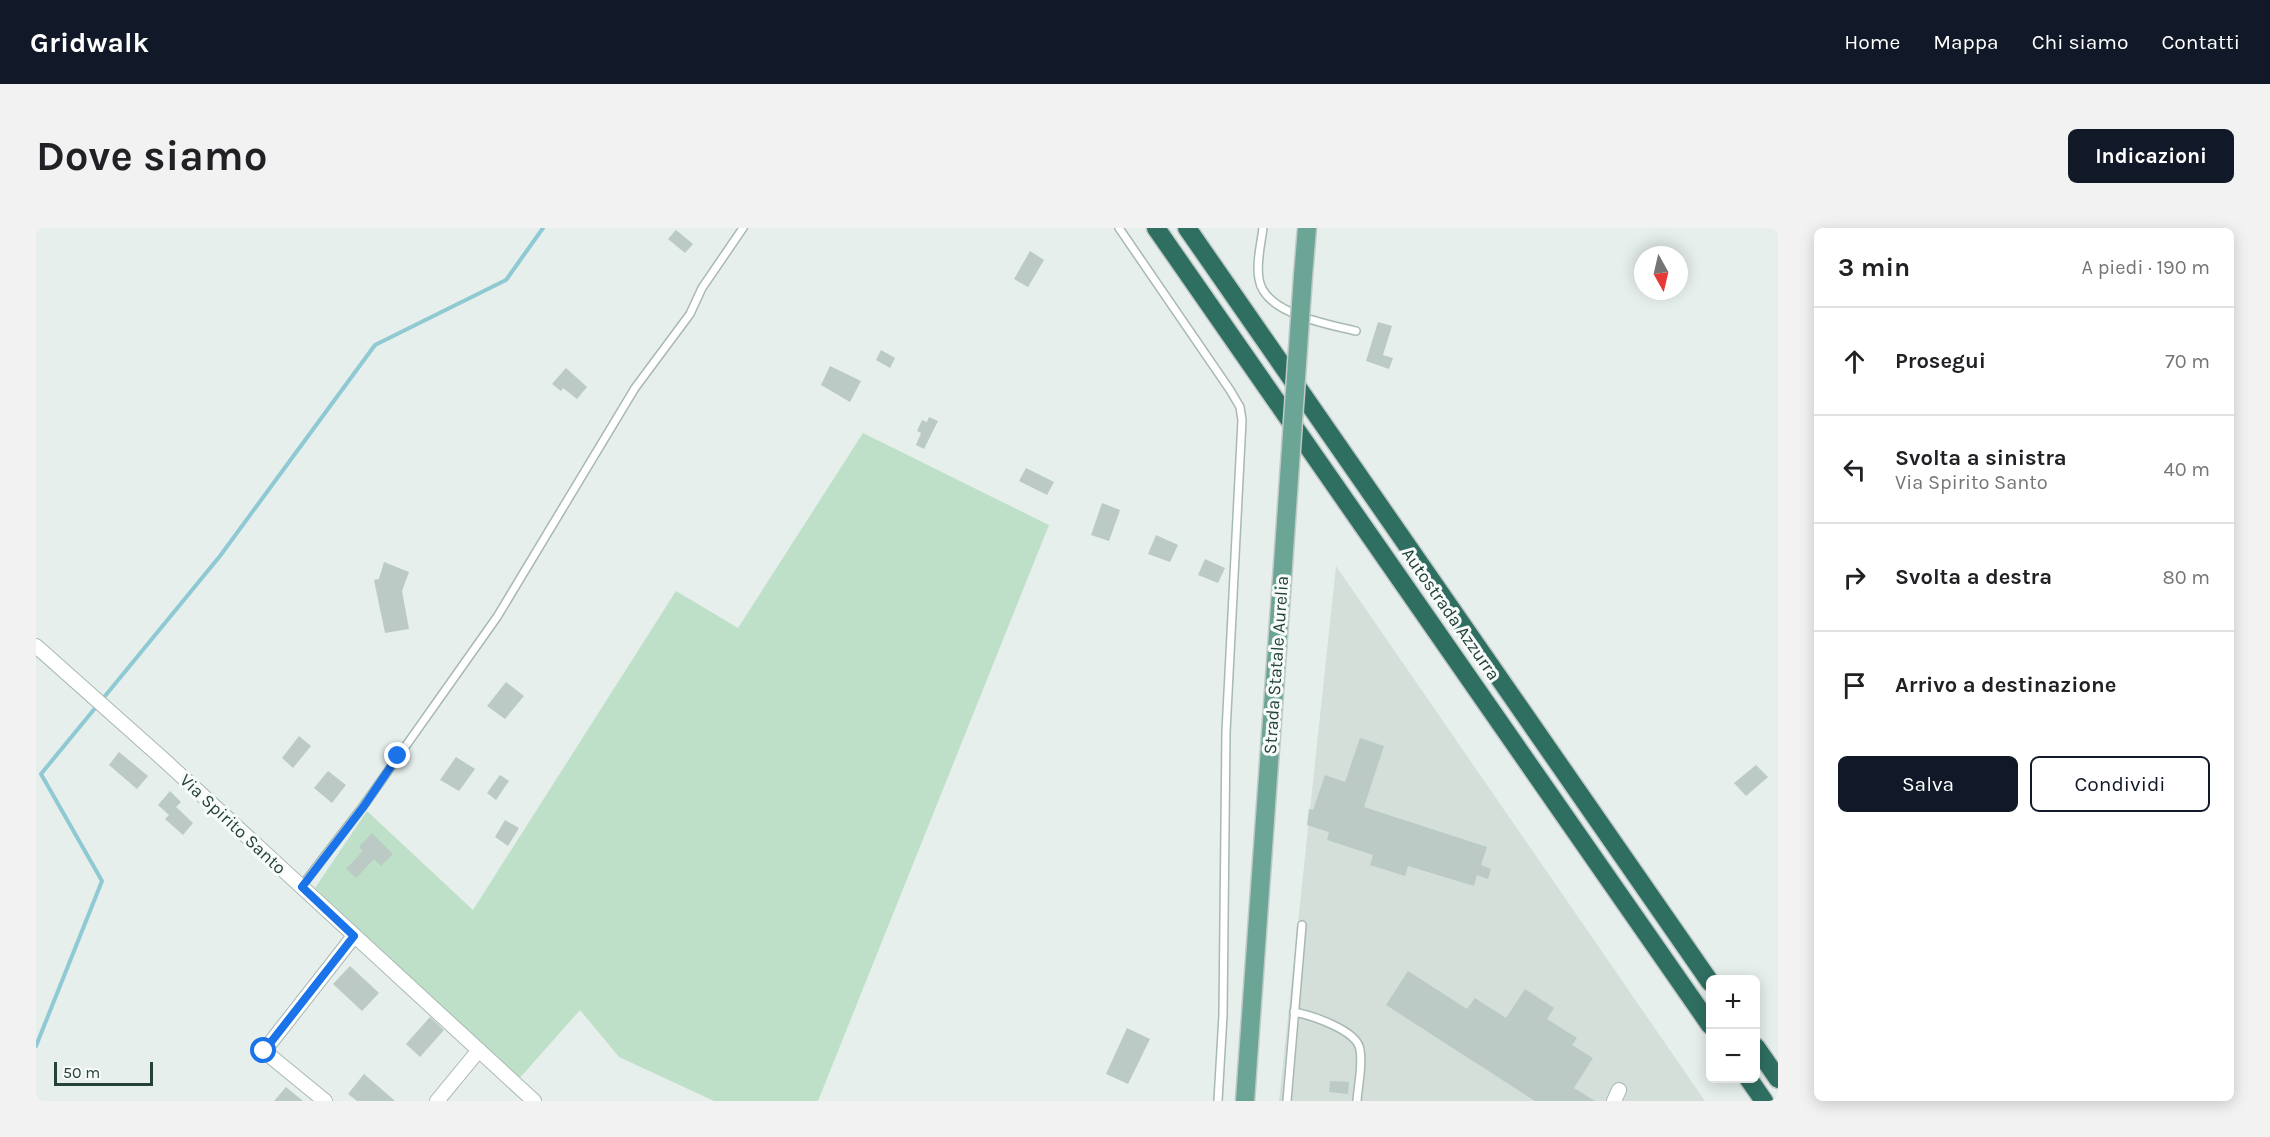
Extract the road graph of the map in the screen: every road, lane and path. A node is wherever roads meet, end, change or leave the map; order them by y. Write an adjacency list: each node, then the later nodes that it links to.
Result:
1 (743, 228): 9 (lane)
2 (1119, 228): 22 (lane)
3 (1188, 228): 12 (highway, Autostrada Azzurra)
4 (1263, 228): 7 (lane)
5 (1307, 228): 23 (main road, Strada Statale Aurelia, bridge)
6 (1158, 232): 14 (highway, Autostrada Azzurra)
7 (1356, 332)
8 (36, 646): 9 (street, Via Spirito Santo)
9 (302, 887): 11 (street, Via Spirito Santo)
10 (1302, 925): 13 (lane)
11 (354, 936): 15 (street, Via Spirito Santo); 19 (street)
12 (1706, 976)
13 (1294, 1012): 24 (lane); 25 (lane)
14 (1706, 1019)
15 (479, 1050): 20 (street); 21 (street, Via Spirito Santo)
16 (1760, 1054): 17 (highway)
17 (1778, 1079)
18 (1751, 1083): 26 (highway)
19 (325, 1101)
20 (436, 1101)
21 (534, 1101)
22 (1218, 1101)
23 (1245, 1101)
24 (1287, 1101)
25 (1357, 1101)
26 (1764, 1101)

